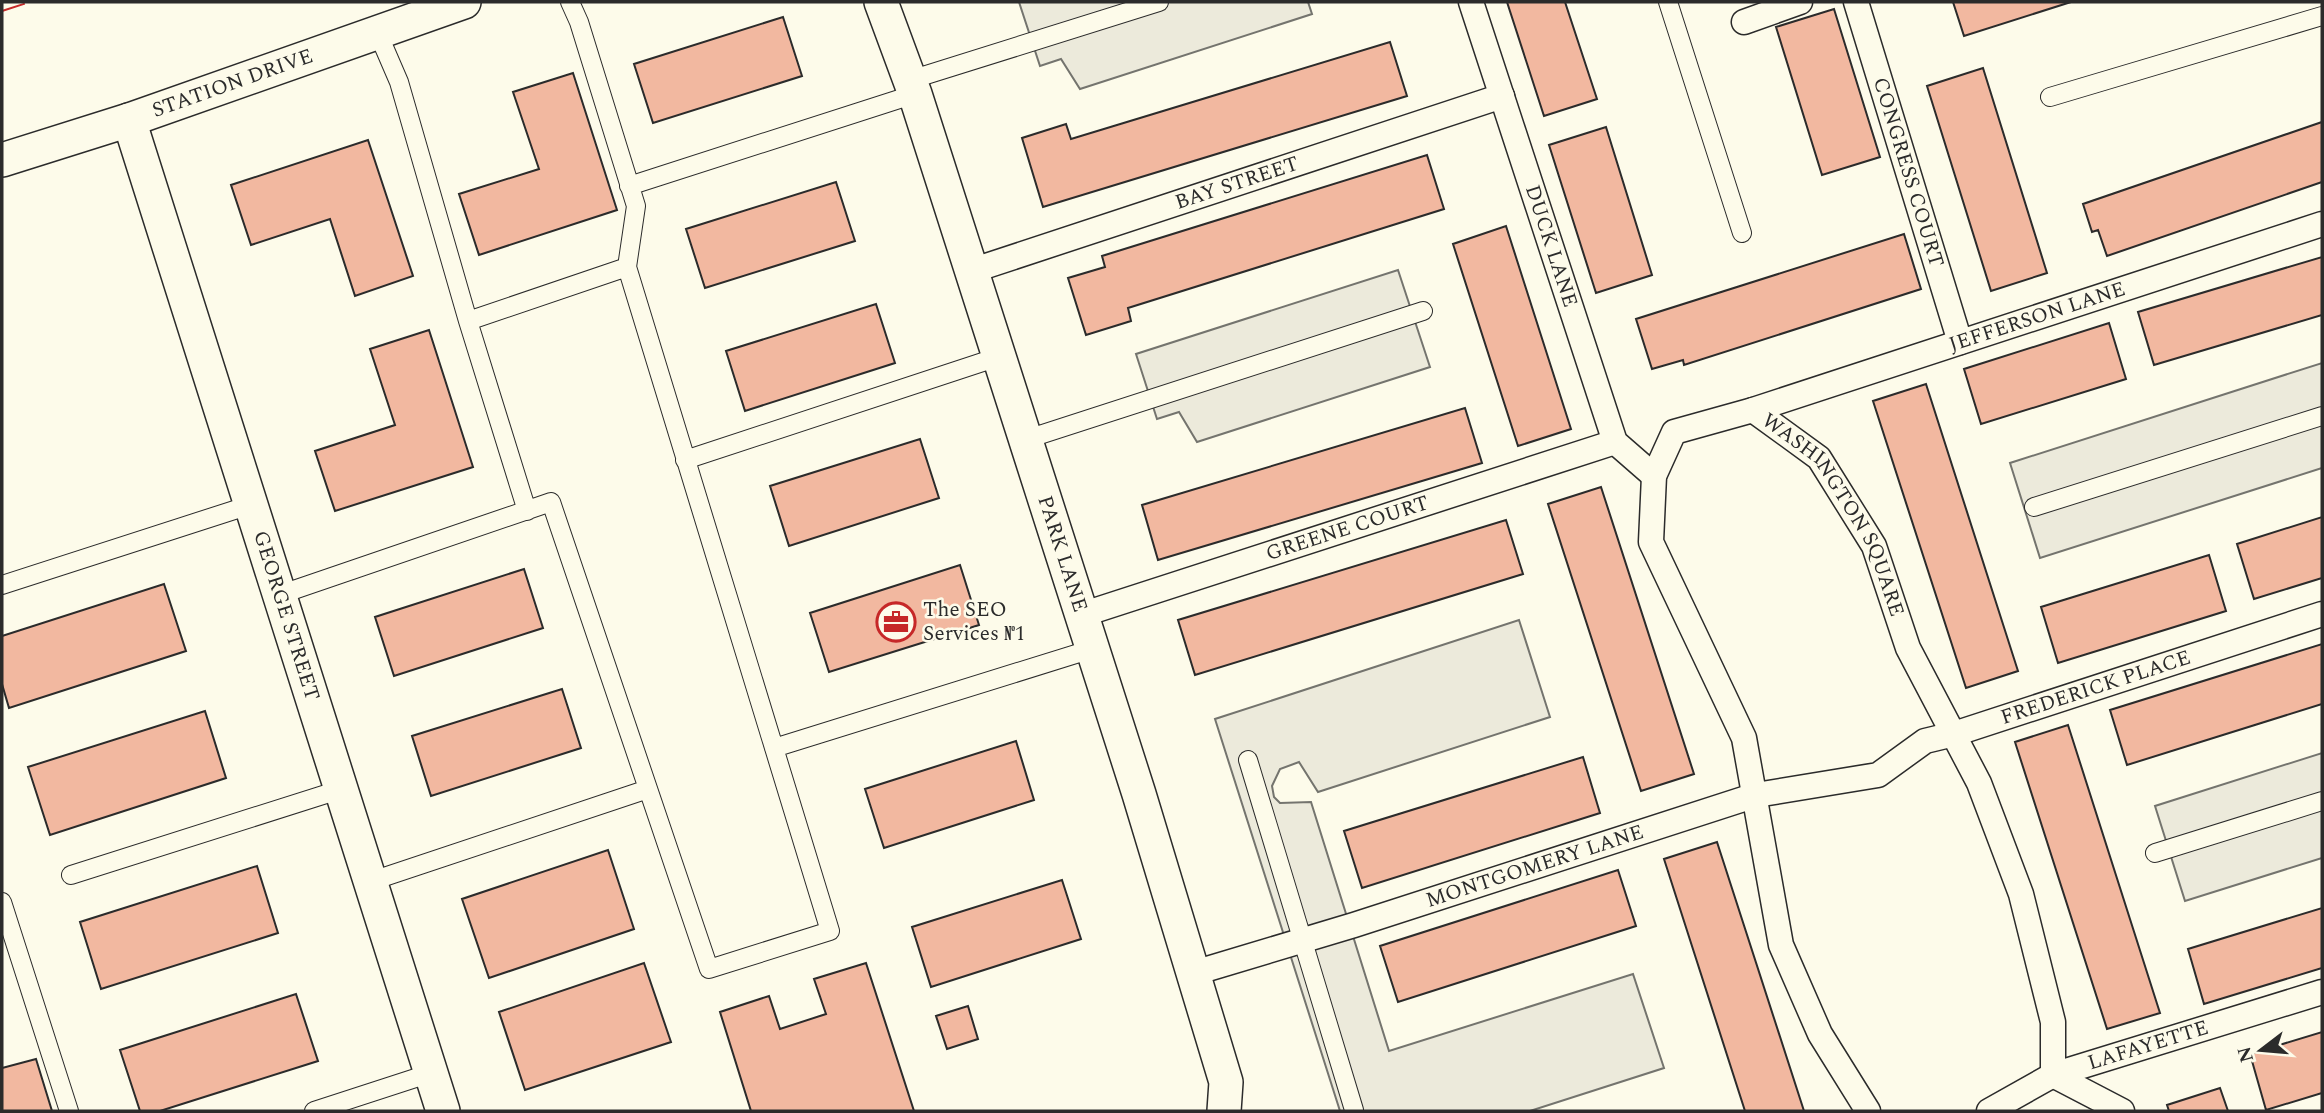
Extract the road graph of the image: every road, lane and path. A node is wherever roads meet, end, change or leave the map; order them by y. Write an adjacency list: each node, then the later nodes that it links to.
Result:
1 (464, 2): 11 (street, STATION DRIVE)
2 (569, 2): 17 (lane)
3 (881, 2): 12 (street, PARK LANE)
4 (1160, 2): 12 (lane)
5 (1471, 2): 13 (street, DUCK LANE)
6 (1668, 2): 19 (lane)
7 (1800, 2): 10 (street)
8 (1856, 2): 24 (street, CONGRESS COURT)
9 (2322, 16): 14 (lane)
10 (1744, 22)
11 (377, 31): 15 (street, STATION DRIVE); 23 (lane)
12 (912, 87): 17 (lane); 21 (street, PARK LANE)
13 (1502, 96): 21 (street, BAY STREET); 29 (street, DUCK LANE)
14 (2050, 97)
15 (129, 120): 16 (street, STATION DRIVE); 32 (street, GEORGE STREET)
16 (2, 160)
17 (629, 186): 20 (lane)
18 (2322, 224): 24 (street, JEFFERSON LANE)
19 (1742, 233)
20 (627, 267): 23 (lane); 30 (lane)
21 (971, 271): 25 (street, PARK LANE)
22 (1423, 311): 28 (lane)
23 (468, 321): 34 (lane)
24 (1960, 342): 26 (street, JEFFERSON LANE)
25 (998, 357): 28 (street, PARK LANE); 30 (lane)
26 (1753, 410): 31 (street, WASHINGTON SQUARE); 40 (street, WASHINGTON SQUARE)
27 (2322, 416): 33 (lane)
28 (1024, 440): 38 (street, PARK LANE)
29 (1615, 442): 31 (street); 38 (street, GREENE COURT)
30 (685, 460): 41 (lane)
31 (1654, 476): 46 (street, WASHINGTON SQUARE)
32 (250, 505): 35 (lane); 36 (street, GEORGE STREET)
33 (2034, 507)
34 (527, 510): 36 (lane); 45 (lane)
35 (2, 585)
36 (279, 595): 44 (street, GEORGE STREET)
37 (2322, 614): 40 (street, FREDERICK PLACE)
38 (1081, 615): 39 (street, PARK LANE)
39 (1092, 649): 41 (lane); 53 (street, PARK LANE)
40 (1954, 734): 43 (street, FREDERICK PLACE); 56 (street, WASHINGTON SQUARE)
41 (774, 747): 45 (lane)
42 (1248, 760): 52 (lane)
43 (1878, 775): 46 (street, MONTGOMERY LANE)
44 (342, 789): 49 (lane); 50 (street, GEORGE STREET)
45 (648, 789): 50 (lane)
46 (1756, 795): 52 (street, MONTGOMERY LANE); 63 (street, WASHINGTON SQUARE)
47 (2322, 801): 48 (lane)
48 (2155, 853)
49 (71, 875)
50 (372, 881): 55 (street, GEORGE STREET)
51 (2, 902): 59 (lane)
52 (1302, 940): 53 (street, MONTGOMERY LANE); 58 (lane)
53 (1194, 973): 62 (street, PARK LANE)
54 (2322, 992): 56 (street, LAFAYETTE)
55 (432, 1073): 60 (lane); 61 (street, GEORGE STREET)
56 (2053, 1075): 57 (street); 65 (street)
57 (2030, 1100): 64 (street)
58 (1354, 1110)
59 (69, 1111)
60 (314, 1111)
61 (443, 1111)
62 (1224, 1111)
63 (1868, 1111)
64 (1989, 1111)
65 (2122, 1111)

